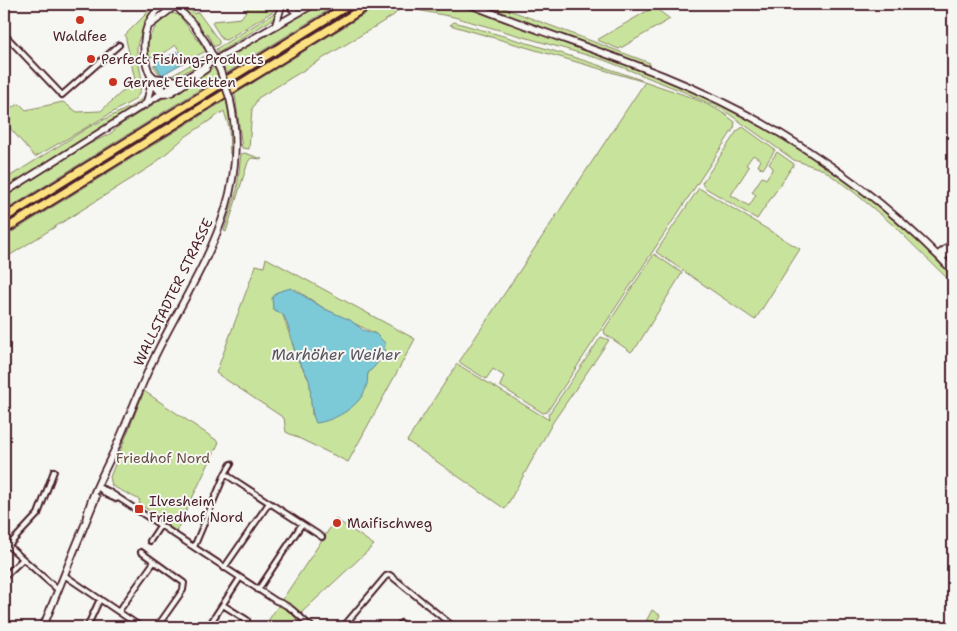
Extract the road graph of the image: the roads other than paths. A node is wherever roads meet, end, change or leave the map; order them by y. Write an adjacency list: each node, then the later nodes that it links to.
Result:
1 (155, 4): 13 (main road)
2 (164, 4): 13 (main road)
3 (175, 4): 15 (main road); 34 (main road, WALLSTADTER STRASSE, bridge)
4 (282, 4): 14 (main road)
5 (287, 4): 12 (main road)
6 (295, 4): 12 (main road)
7 (306, 4): 12 (main road)
8 (314, 4): 12 (main road)
9 (350, 4): 24 (highway)
10 (370, 4): 25 (highway)
11 (469, 4): 28 (main road)
12 (296, 12): 14 (main road)
13 (155, 13): 15 (main road)
14 (276, 24): 18 (main road)
15 (148, 27): 19 (main road)
16 (4, 34): 17 (street)
17 (120, 45)
18 (218, 59): 20 (main road); 21 (main road)
19 (154, 79): 20 (main road); 21 (main road); 22 (main road)
20 (181, 81): 21 (main road)
21 (163, 94): 22 (main road)
22 (146, 105): 23 (main road)
23 (4, 193)
24 (4, 218)
25 (4, 230)
26 (953, 243): 28 (main road)
27 (953, 250): 28 (main road); 29 (main road)
28 (939, 257): 30 (main road)
29 (953, 264)
30 (953, 271)
31 (231, 464): 33 (street)
32 (54, 470): 41 (street)
33 (225, 474): 35 (street); 42 (street)
34 (98, 487): 37 (street); 47 (main road, WALLSTADTER STRASSE)
35 (269, 503): 36 (street); 46 (street)
36 (302, 524): 38 (street); 51 (street)
37 (160, 526): 39 (street); 42 (street)
38 (322, 537)
39 (150, 541)
40 (4, 542): 41 (street)
41 (8, 546): 44 (street)
42 (194, 548): 46 (street)
43 (141, 552): 45 (street)
44 (23, 560): 48 (street); 50 (street)
45 (154, 562): 54 (street); 59 (street)
46 (224, 568): 49 (street)
47 (64, 575): 50 (main road, WALLSTADTER STRASSE); 52 (street)
48 (4, 577)
49 (240, 578): 51 (street); 53 (street)
50 (58, 590): 56 (main road, WALLSTADTER STRASSE)
51 (258, 590): 61 (street)
52 (100, 599): 54 (street); 57 (street)
53 (223, 605): 55 (street); 60 (street)
54 (119, 612): 58 (street)
55 (247, 620)
56 (43, 627)
57 (87, 627)
58 (141, 627)
59 (158, 627)
60 (208, 627)
61 (312, 627)
62 (343, 627): 65 (street)
63 (398, 627): 64 (street)
64 (406, 627)
65 (454, 627)

